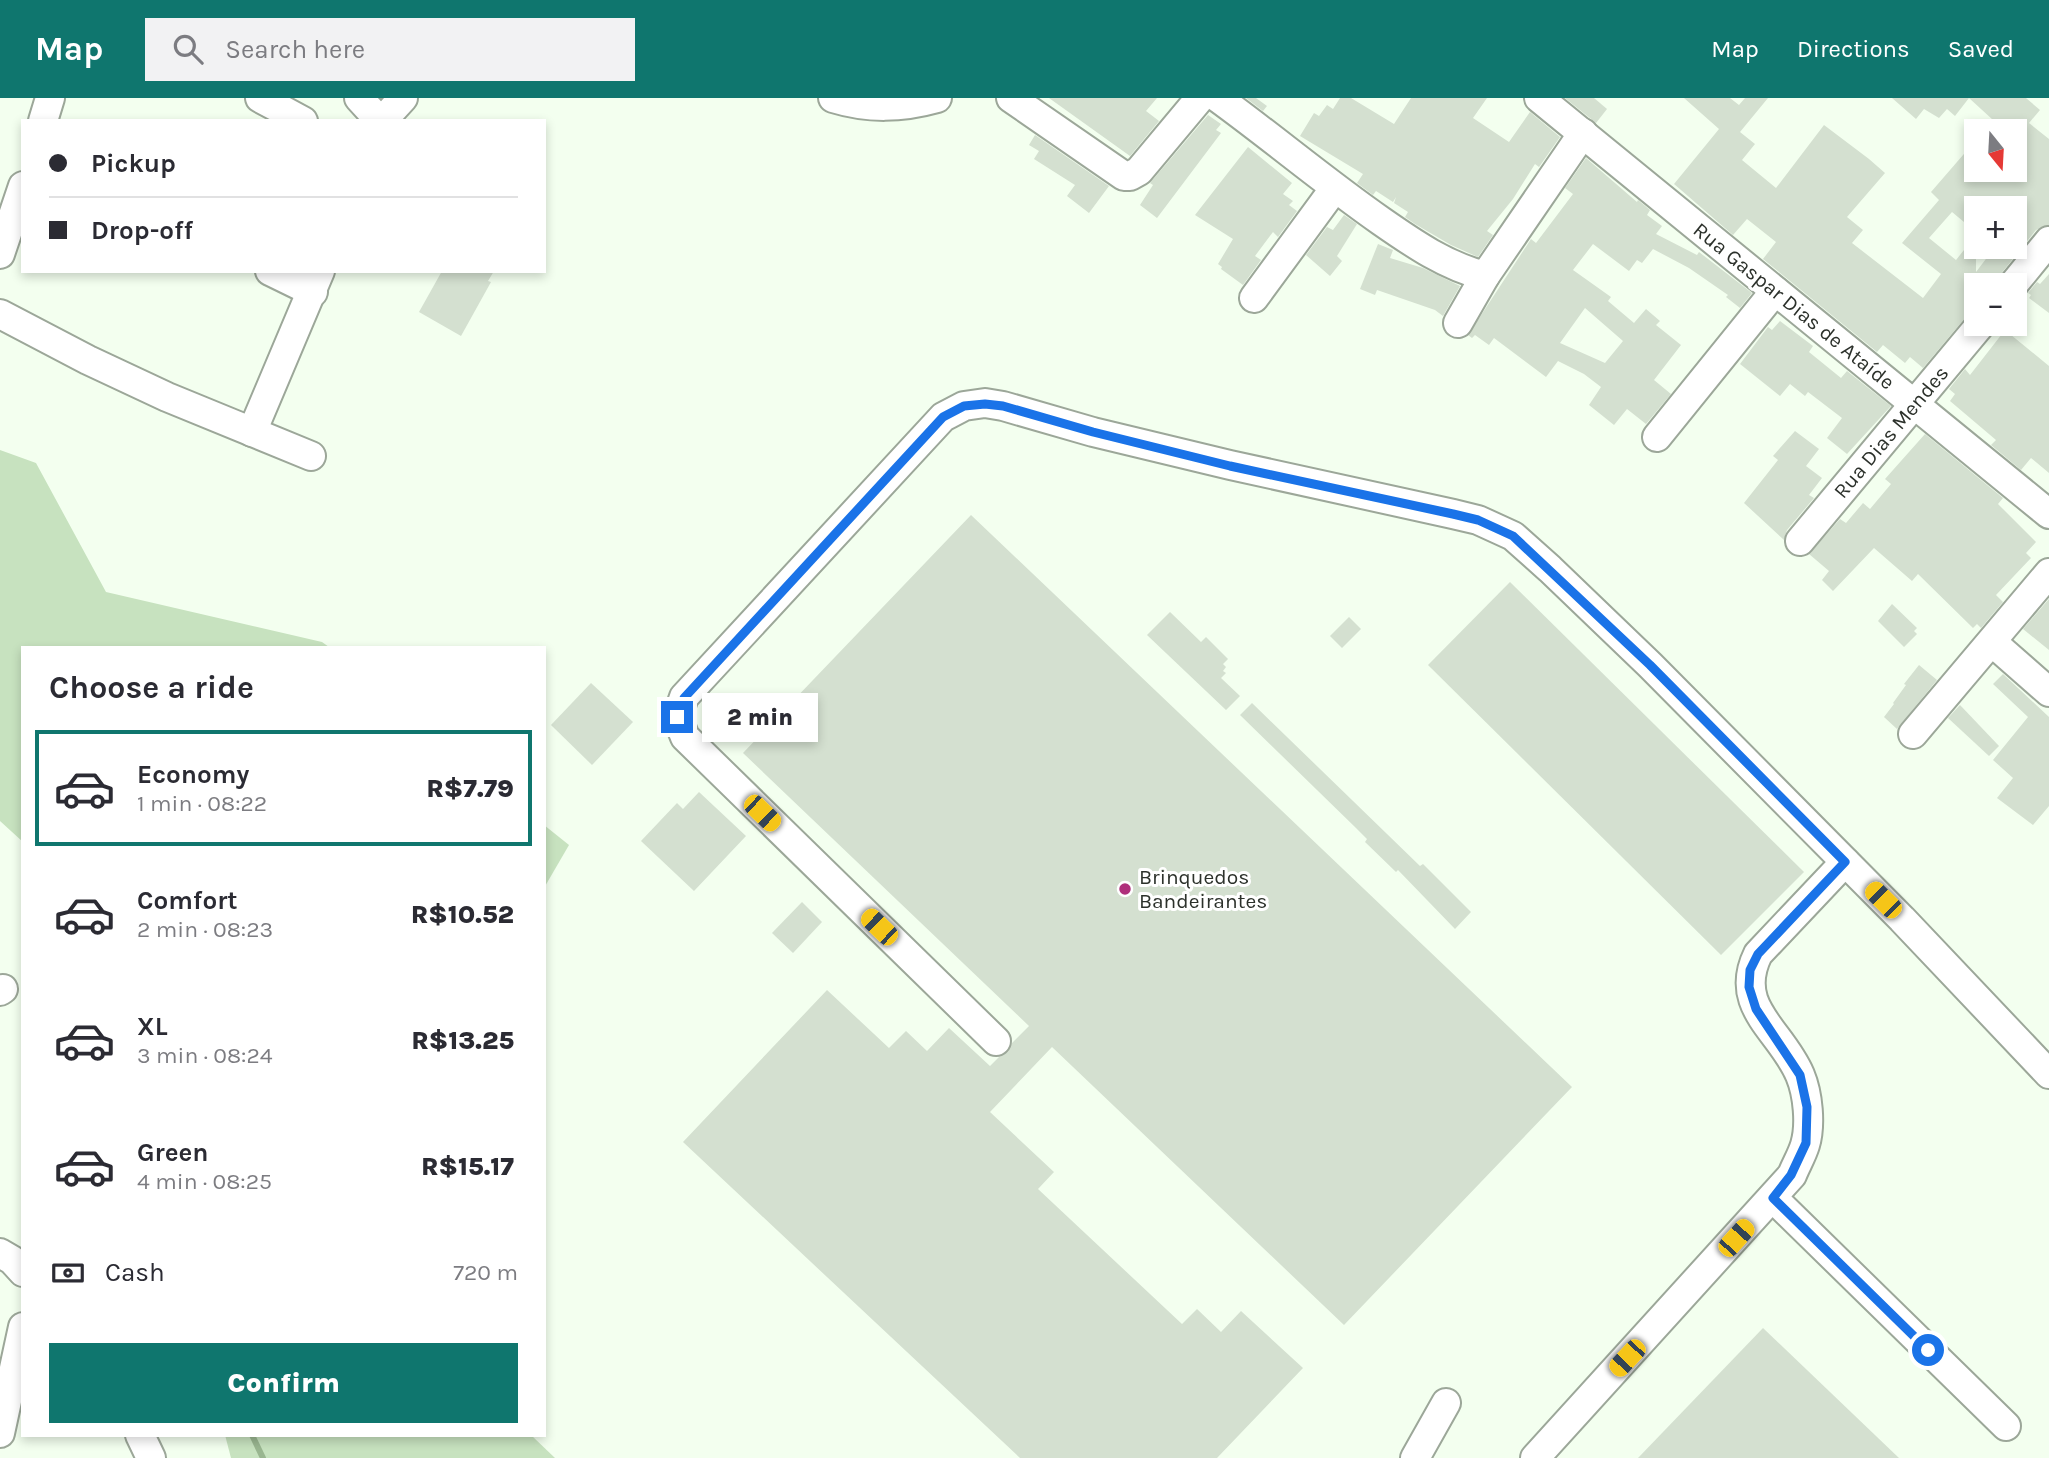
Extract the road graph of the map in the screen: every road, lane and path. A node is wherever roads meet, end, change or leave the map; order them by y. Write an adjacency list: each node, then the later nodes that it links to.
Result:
1 (50, 98): 11 (street)
2 (260, 98): 12 (street)
3 (359, 98): 13 (street)
4 (403, 98): 14 (street)
5 (832, 98): 6 (street)
6 (937, 98)
7 (1011, 98): 8 (street)
8 (1200, 98)
9 (1218, 98): 16 (street)
10 (1539, 98): 15 (street, Rua Gaspar Dias de Ataíde)
11 (44, 119)
12 (299, 119)
13 (379, 119)
14 (383, 119)
15 (1583, 133): 22 (street); 24 (street, Rua Gaspar Dias de Ataíde)
16 (1334, 189): 22 (street); 25 (street)
17 (21, 192): 19 (street)
18 (2049, 241): 21 (street)
19 (0, 254)
20 (279, 273): 23 (street)
21 (2023, 273)
22 (1485, 276): 27 (street)
23 (316, 281): 30 (street)
24 (1774, 290): 29 (street, Rua Gaspar Dias de Ataíde); 31 (street)
25 (1254, 298)
26 (0, 314): 30 (street)
27 (1458, 323)
28 (1971, 336): 29 (street, Rua Dias Mendes)
29 (1914, 405): 33 (street, Rua Gaspar Dias de Ataíde); 34 (street, Rua Dias Mendes)
30 (252, 432): 32 (street)
31 (1657, 437)
32 (311, 456)
33 (2049, 514)
34 (1800, 541)
35 (2049, 573): 36 (street)
36 (1992, 642): 37 (street); 38 (street)
37 (2049, 692)
38 (1913, 734)
39 (1845, 862): 40 (street); 41 (street); 42 (street)
40 (996, 1041)
41 (2049, 1074)
42 (1773, 1198): 47 (street); 52 (street)
43 (0, 1253): 44 (street)
44 (21, 1270)
45 (21, 1335): 48 (street)
46 (1446, 1403): 51 (street)
47 (2006, 1426)
48 (0, 1433)
49 (141, 1437): 50 (street)
50 (151, 1458)
51 (1415, 1458)
52 (1535, 1458)

